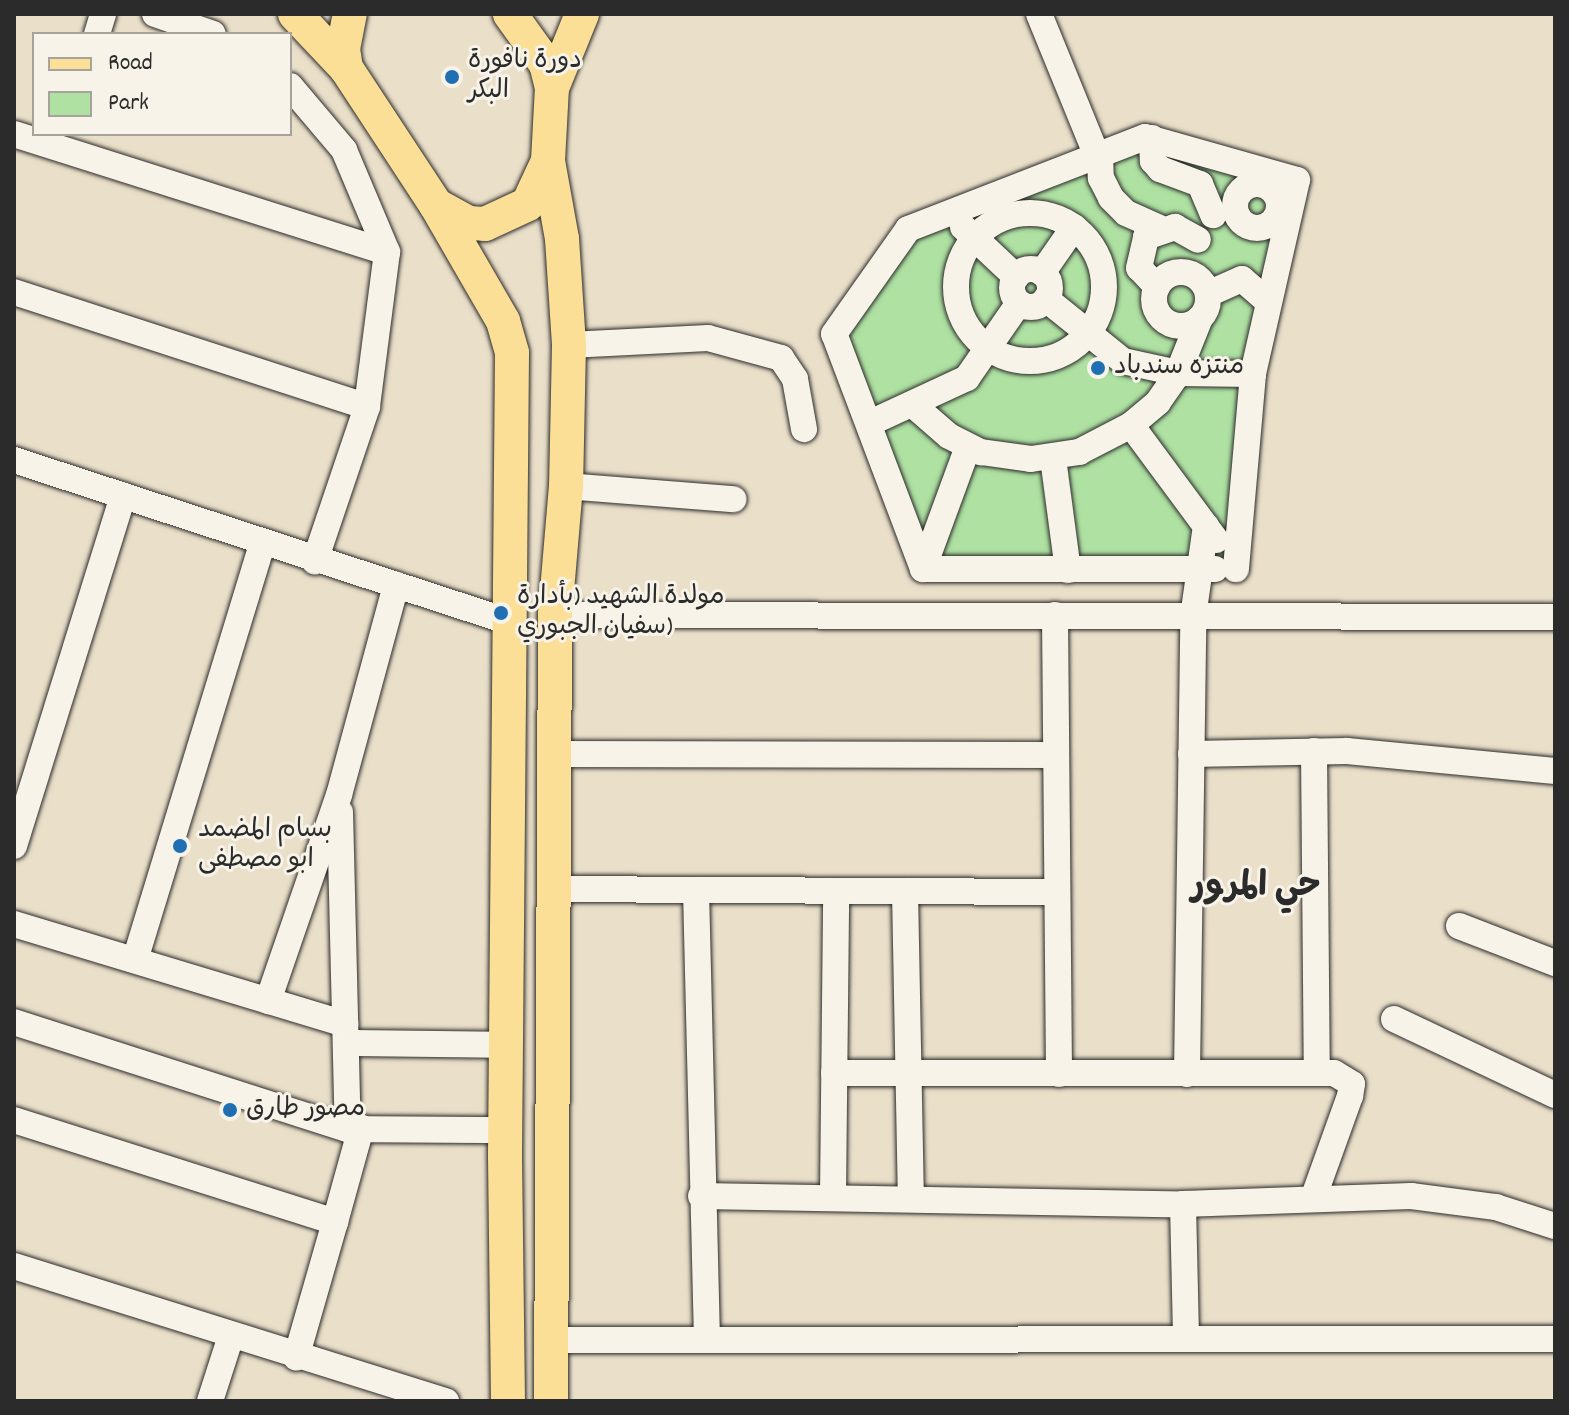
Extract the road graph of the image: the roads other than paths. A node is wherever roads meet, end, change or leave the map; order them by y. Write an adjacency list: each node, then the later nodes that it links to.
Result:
1 (155, 14): 7 (street)
2 (295, 14): 8 (main road)
3 (350, 14): 8 (main road)
4 (510, 14): 10 (main road)
5 (582, 14): 10 (main road)
6 (1039, 14): 14 (street)
7 (207, 32)
8 (346, 68): 16 (main road)
9 (292, 88): 23 (street)
10 (552, 88): 15 (main road)
11 (14, 134): 13 (street)
12 (1152, 138): 14 (street); 21 (street); 28 (street)
13 (66, 142): 23 (street)
14 (1098, 155): 17 (street); 19 (street)
15 (548, 161): 16 (main road); 30 (main road)
16 (436, 205): 57 (main road)
17 (948, 213): 20 (street); 36 (street)
18 (1074, 227): 20 (street); 22 (street); 24 (street)
19 (1151, 235): 21 (street); 22 (street); 25 (street)
20 (975, 239): 24 (street); 31 (street)
21 (1198, 240): 27 (street)
22 (1092, 246): 29 (street)
23 (387, 252): 35 (street)
24 (1025, 284): 29 (street); 31 (street)
25 (1157, 287): 27 (street); 27 (street)
26 (14, 292): 35 (street)
27 (1201, 296): 28 (street); 32 (street)
28 (1268, 302): 33 (street)
29 (1089, 333): 31 (street); 32 (street)
30 (569, 345): 38 (street); 42 (main road)
31 (987, 347): 34 (street)
32 (1178, 373): 33 (street); 37 (street)
33 (1253, 374): 50 (street)
34 (912, 404): 36 (street); 39 (street)
35 (367, 407): 47 (street)
36 (870, 423): 48 (street)
37 (1131, 425): 40 (street); 45 (street)
38 (804, 429)
39 (968, 447): 40 (street); 48 (street)
40 (1053, 458): 51 (street)
41 (14, 460): 43 (street)
42 (566, 486): 44 (street); 53 (main road)
43 (123, 496): 46 (street); 64 (street)
44 (733, 499)
45 (1206, 526): 49 (street); 50 (street)
46 (263, 542): 47 (street); 72 (street)
47 (315, 561): 52 (street)
48 (923, 569): 51 (street)
49 (1200, 569): 50 (street); 51 (street); 55 (street)
50 (1236, 569)
51 (1068, 570)
52 (396, 585): 57 (street); 63 (street)
53 (555, 615): 54 (street); 59 (main road)
54 (1055, 615): 55 (street); 61 (street)
55 (1193, 617): 56 (street); 60 (street)
56 (1555, 617)
57 (510, 622): 78 (main road)
58 (1314, 751): 60 (street); 62 (street); 80 (street)
59 (553, 754): 61 (street); 65 (main road)
60 (1191, 754): 83 (street)
61 (1056, 755): 69 (street)
62 (1552, 765)
63 (339, 795): 74 (street); 77 (street)
64 (14, 846)
65 (552, 889): 66 (street); 88 (main road)
66 (696, 890): 67 (street); 89 (street)
67 (836, 891): 68 (street); 79 (street)
68 (905, 891): 69 (street); 81 (street)
69 (1057, 892): 82 (street)
70 (14, 924): 72 (street)
71 (1459, 926): 73 (street)
72 (135, 960): 74 (street)
73 (1555, 963)
74 (268, 1001): 77 (street)
75 (1394, 1019): 84 (street)
76 (14, 1022): 86 (street)
77 (346, 1033): 78 (street); 86 (street)
78 (506, 1045): 87 (main road)
79 (834, 1073): 81 (street); 90 (street)
80 (1317, 1073): 83 (street); 92 (street)
81 (909, 1074): 82 (street); 91 (street)
82 (1059, 1074): 83 (street)
83 (1187, 1074)
84 (1555, 1095)
85 (14, 1120): 94 (street)
86 (355, 1128): 87 (street); 94 (street)
87 (505, 1130): 88 (main road); 105 (main road)
88 (549, 1156): 101 (main road)
89 (701, 1196): 90 (street); 98 (street)
90 (833, 1196): 91 (street)
91 (911, 1196): 93 (street)
92 (1313, 1199): 93 (street); 95 (street)
93 (1183, 1204): 99 (street)
94 (335, 1222): 102 (street)
95 (1555, 1226)
96 (14, 1266): 97 (street)
97 (231, 1336): 102 (street); 103 (street)
98 (707, 1338): 99 (street); 101 (street)
99 (1186, 1338): 100 (street)
100 (1555, 1339)
101 (550, 1340): 106 (main road)
102 (296, 1358): 104 (street)
103 (210, 1401)
104 (446, 1401)
105 (508, 1401)
106 (551, 1401)

